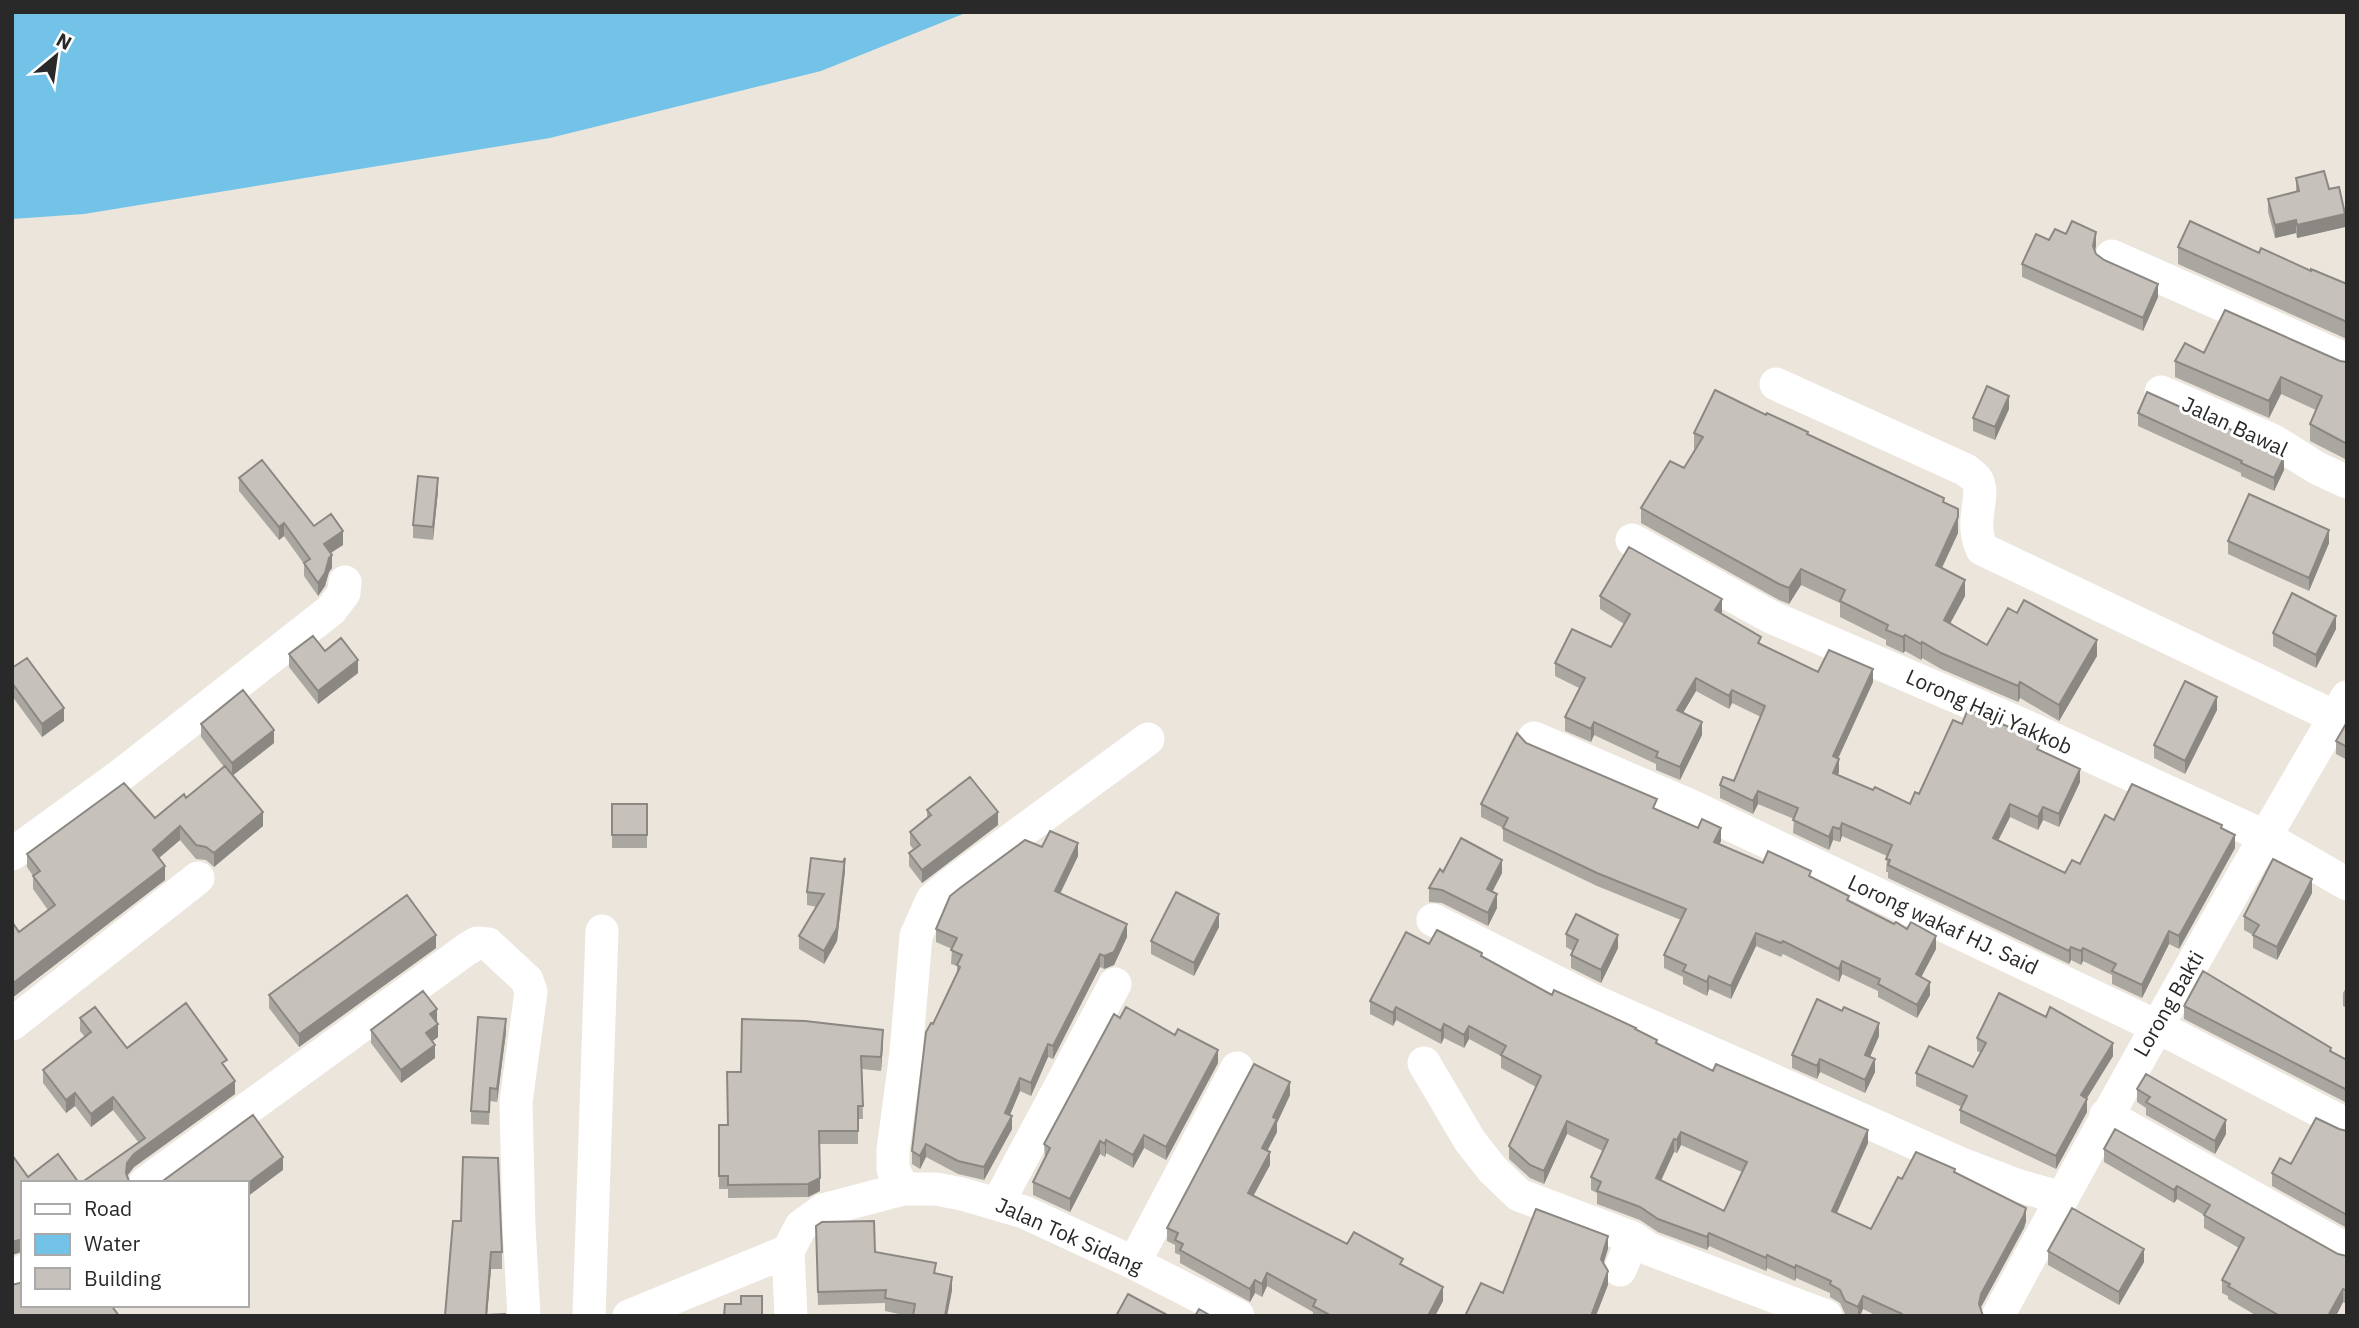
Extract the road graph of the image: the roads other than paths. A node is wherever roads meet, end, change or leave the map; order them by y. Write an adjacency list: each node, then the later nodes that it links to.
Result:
1 (2112, 256): 2 (street)
2 (2347, 360)
3 (1776, 384): 8 (street)
4 (2161, 393): 5 (street, Jalan Bawal)
5 (2347, 482)
6 (1632, 540): 11 (street, Lorong Haji Yakkob)
7 (345, 582): 12 (street)
8 (2344, 702): 11 (street, Lorong Bakti)
9 (1534, 738): 19 (street, Lorong wakaf HJ. Said)
10 (1148, 739): 25 (street)
11 (2264, 836): 14 (street, Lorong Haji Yakkob); 19 (street, Lorong Bakti)
12 (12, 854)
13 (198, 877): 18 (street)
14 (2347, 884)
15 (1433, 920): 26 (street)
16 (602, 931): 34 (street)
17 (1115, 984): 27 (street)
18 (12, 1024)
19 (2156, 1026): 22 (street, Lorong Bakti); 23 (street, Lorong wakaf HJ. Said)
20 (1424, 1063): 28 (street)
21 (1237, 1068): 31 (street)
22 (2106, 1115): 26 (street, Lorong Bakti); 29 (street)
23 (2347, 1125)
24 (148, 1181): 33 (street)
25 (903, 1189): 27 (street, Jalan Tok Sidang); 30 (street, Jalan Tok Sidang)
26 (2062, 1198): 39 (street, Lorong Bakti)
27 (998, 1203): 31 (street, Jalan Tok Sidang)
28 (1633, 1238): 32 (street); 38 (street)
29 (2347, 1250)
30 (788, 1251): 35 (street); 36 (street)
31 (1134, 1263): 37 (street, Jalan Tok Sidang)
32 (1620, 1270)
33 (524, 1316)
34 (589, 1316)
35 (629, 1316)
36 (791, 1316)
37 (1238, 1316)
38 (1826, 1316)
39 (1998, 1316)

